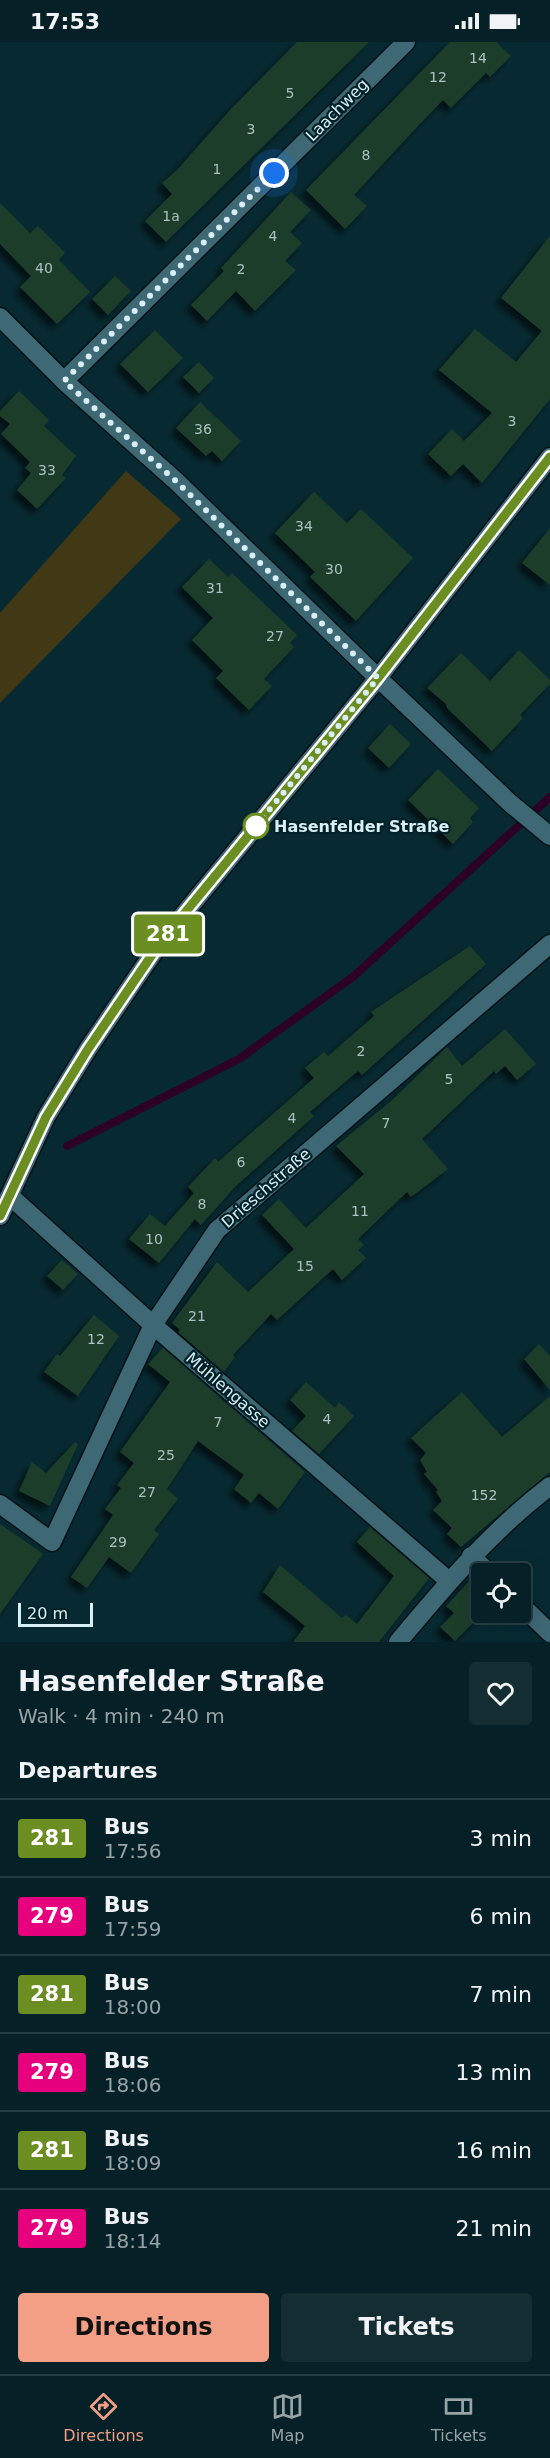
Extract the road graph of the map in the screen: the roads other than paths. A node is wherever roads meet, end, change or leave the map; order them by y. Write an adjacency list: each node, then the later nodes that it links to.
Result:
1 (406, 42): 3 (street, Laachweg)
2 (0, 317): 3 (street)
3 (64, 381): 5 (street)
4 (550, 457): 5 (street)
5 (378, 678): 6 (street); 8 (street)
6 (548, 835)
7 (550, 944): 10 (street, Drieschstraße)
8 (10, 1196): 9 (street); 10 (street, Mühlengasse)
9 (0, 1216)
10 (153, 1325): 12 (street, Drieschstraße); 15 (street, Mühlengasse)
11 (550, 1486): 13 (street)
12 (0, 1504)
13 (471, 1556): 14 (street); 15 (street)
14 (478, 1563)
15 (449, 1581): 18 (street)
16 (531, 1615): 17 (street)
17 (550, 1633)
18 (398, 1642)

